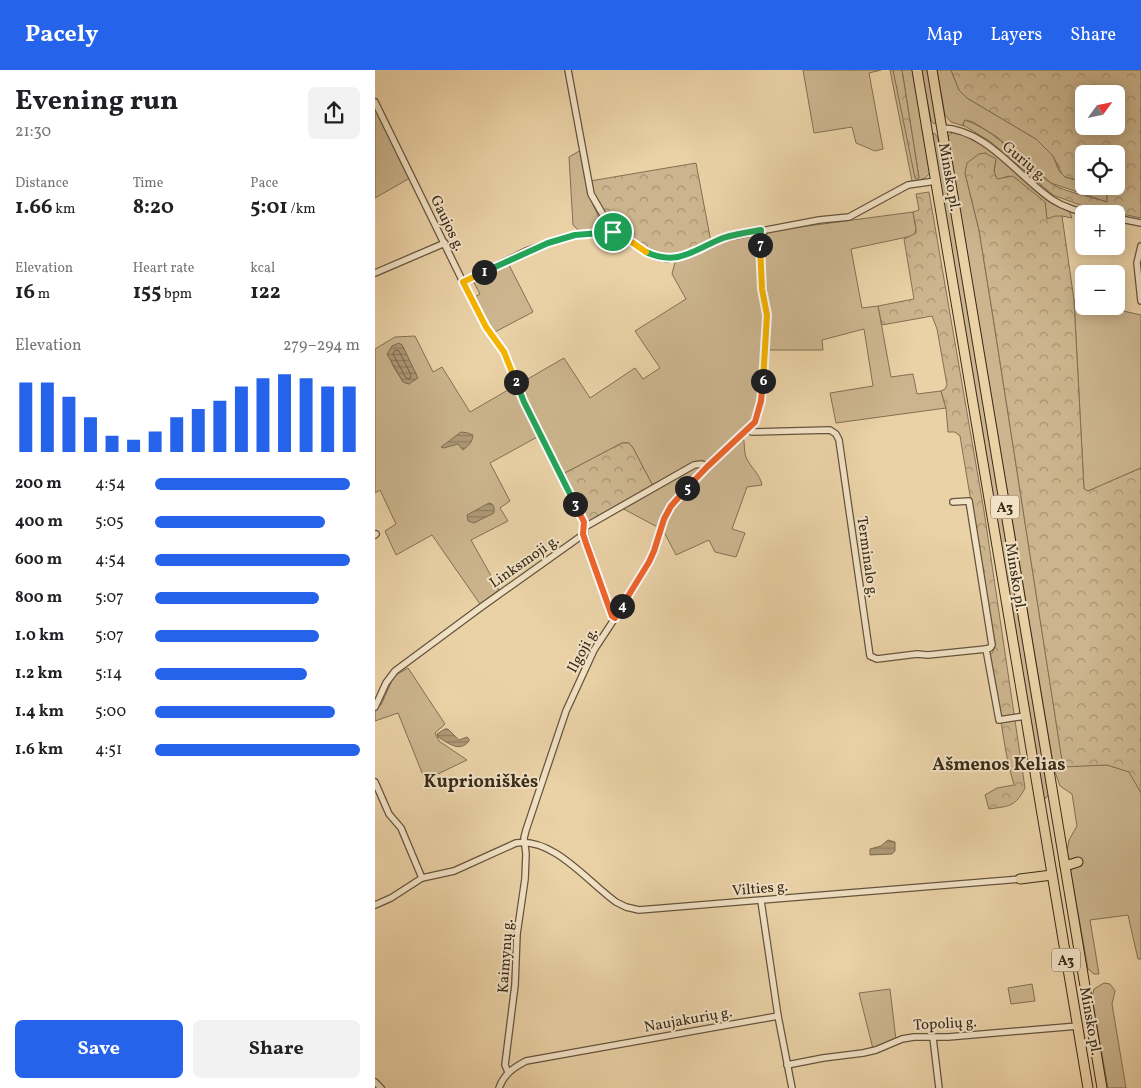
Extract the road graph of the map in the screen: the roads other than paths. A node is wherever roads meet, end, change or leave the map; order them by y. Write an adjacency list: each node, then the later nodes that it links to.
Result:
1 (568, 70): 12 (street)
2 (917, 70): 5 (highway, Minsko pl. / A3)
3 (932, 70): 6 (highway, Minsko pl. / A3)
4 (375, 102): 13 (street, Gaujos g.)
5 (925, 117): 6 (highway); 7 (highway, Minsko pl. / A3)
6 (942, 128): 8 (street, Gurių g.); 30 (highway, Minsko pl. / A3)
7 (936, 181): 11 (street); 26 (highway, Minsko pl. / A3)
8 (1075, 210)
9 (1125, 220): 10 (street)
10 (1141, 223)
11 (761, 230): 12 (street); 18 (street, Ilgoji g.)
12 (613, 232): 16 (street)
13 (445, 243): 15 (street); 16 (street, Gaujos g.)
14 (1141, 246): 17 (street)
15 (375, 273)
16 (463, 282): 21 (street, Gaujos g.)
17 (1141, 301)
18 (748, 429): 19 (street, Ilgoji g.); 24 (street, Terminalo g.)
19 (707, 467): 21 (street); 23 (street, Ilgoji g.)
20 (953, 502): 24 (street)
21 (585, 527): 22 (street)
22 (583, 534): 23 (street); 25 (street, Linksmoji g.)
23 (615, 618): 29 (street, Ilgoji g.)
24 (986, 649): 26 (street)
25 (375, 708)
26 (1025, 716): 28 (highway, Minsko pl. / A3)
27 (375, 782): 34 (street)
28 (1040, 801): 30 (highway); 33 (highway, Minsko pl. / A3)
29 (524, 841): 34 (street); 36 (street, Vilties g.); 42 (street, Kaimynų g.)
30 (1062, 853): 32 (highway, Minsko pl. / A3)
31 (1078, 862): 32 (highway)
32 (1065, 866): 49 (highway, Minsko pl. / A3)
33 (1052, 875): 35 (highway); 39 (highway, Minsko pl. / A3)
34 (421, 878): 37 (street)
35 (1020, 879): 36 (street, Vilties g.)
36 (761, 901): 38 (street)
37 (375, 905)
38 (778, 1016): 41 (street); 42 (street, Naujakurių g.)
39 (1078, 1026): 40 (street, Topolių g.); 48 (highway, Minsko pl. / A3)
40 (933, 1038): 41 (street, Topolių g.); 47 (street)
41 (787, 1065): 46 (street)
42 (508, 1072): 45 (street)
43 (375, 1082): 44 (street)
44 (381, 1088)
45 (499, 1088)
46 (791, 1088)
47 (939, 1088)
48 (1090, 1088)
49 (1102, 1088)

